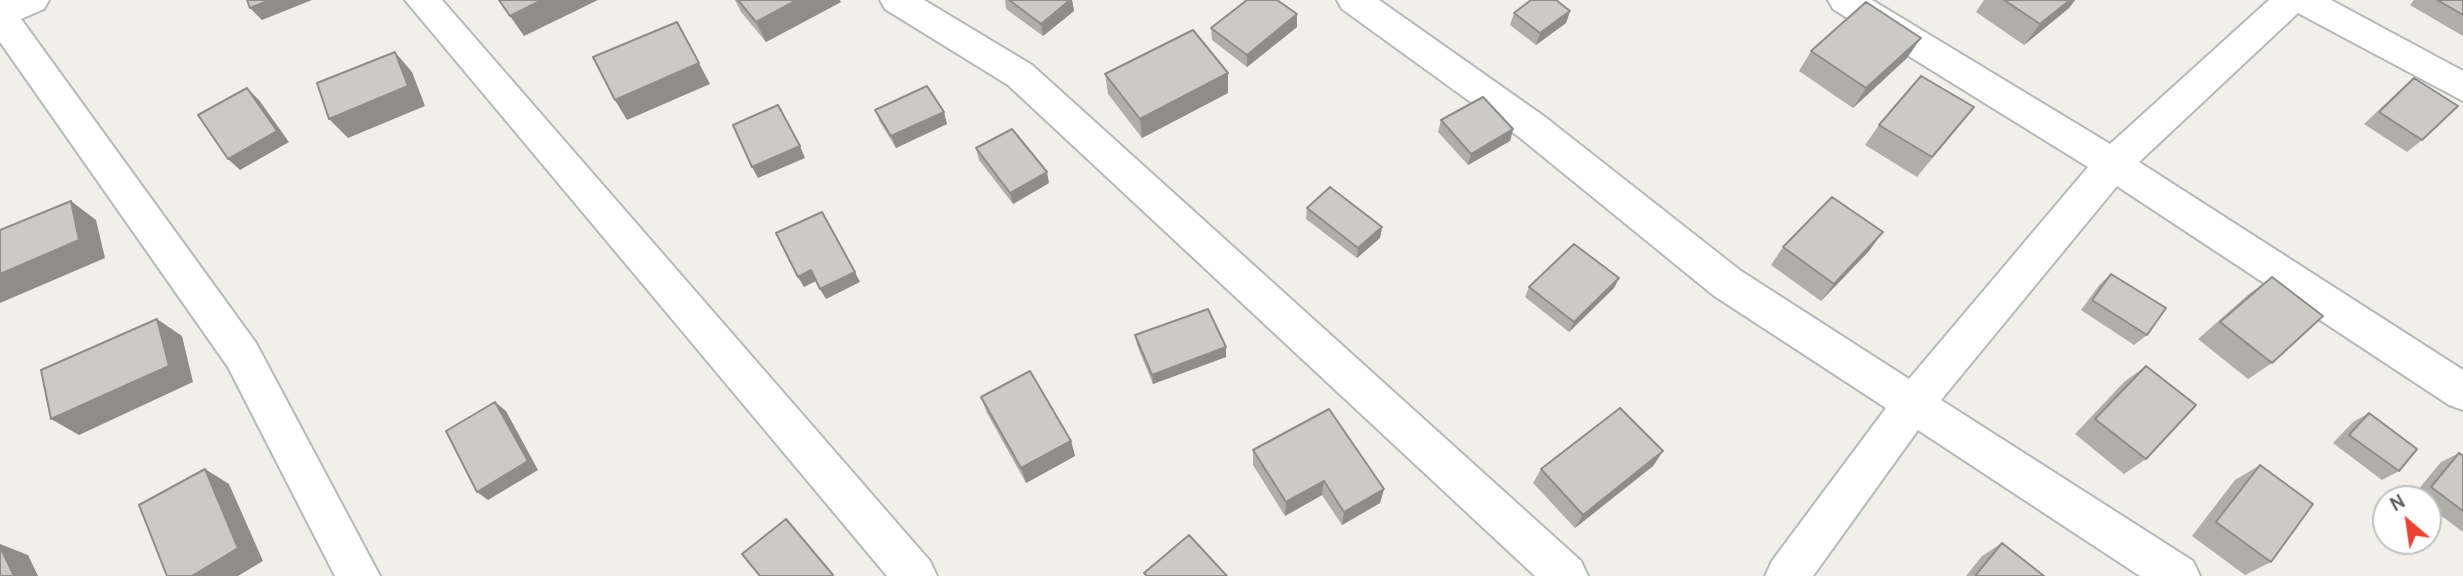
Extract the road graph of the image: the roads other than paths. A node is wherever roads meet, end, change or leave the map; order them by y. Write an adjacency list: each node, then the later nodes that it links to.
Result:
1 (32, 0): 8 (street)
2 (422, 0): 14 (street)
3 (897, 0): 15 (street)
4 (1845, 0): 10 (street)
5 (2291, 0): 10 (street)
6 (2302, 0): 9 (street)
7 (1379, 6): 12 (street)
8 (0, 15): 13 (street)
9 (2463, 87)
10 (2113, 164): 11 (street); 12 (street)
11 (2463, 392)
12 (1913, 404): 16 (street); 17 (street)
13 (358, 576)
14 (915, 576)
15 (1566, 576)
16 (1787, 576)
17 (2178, 576)

